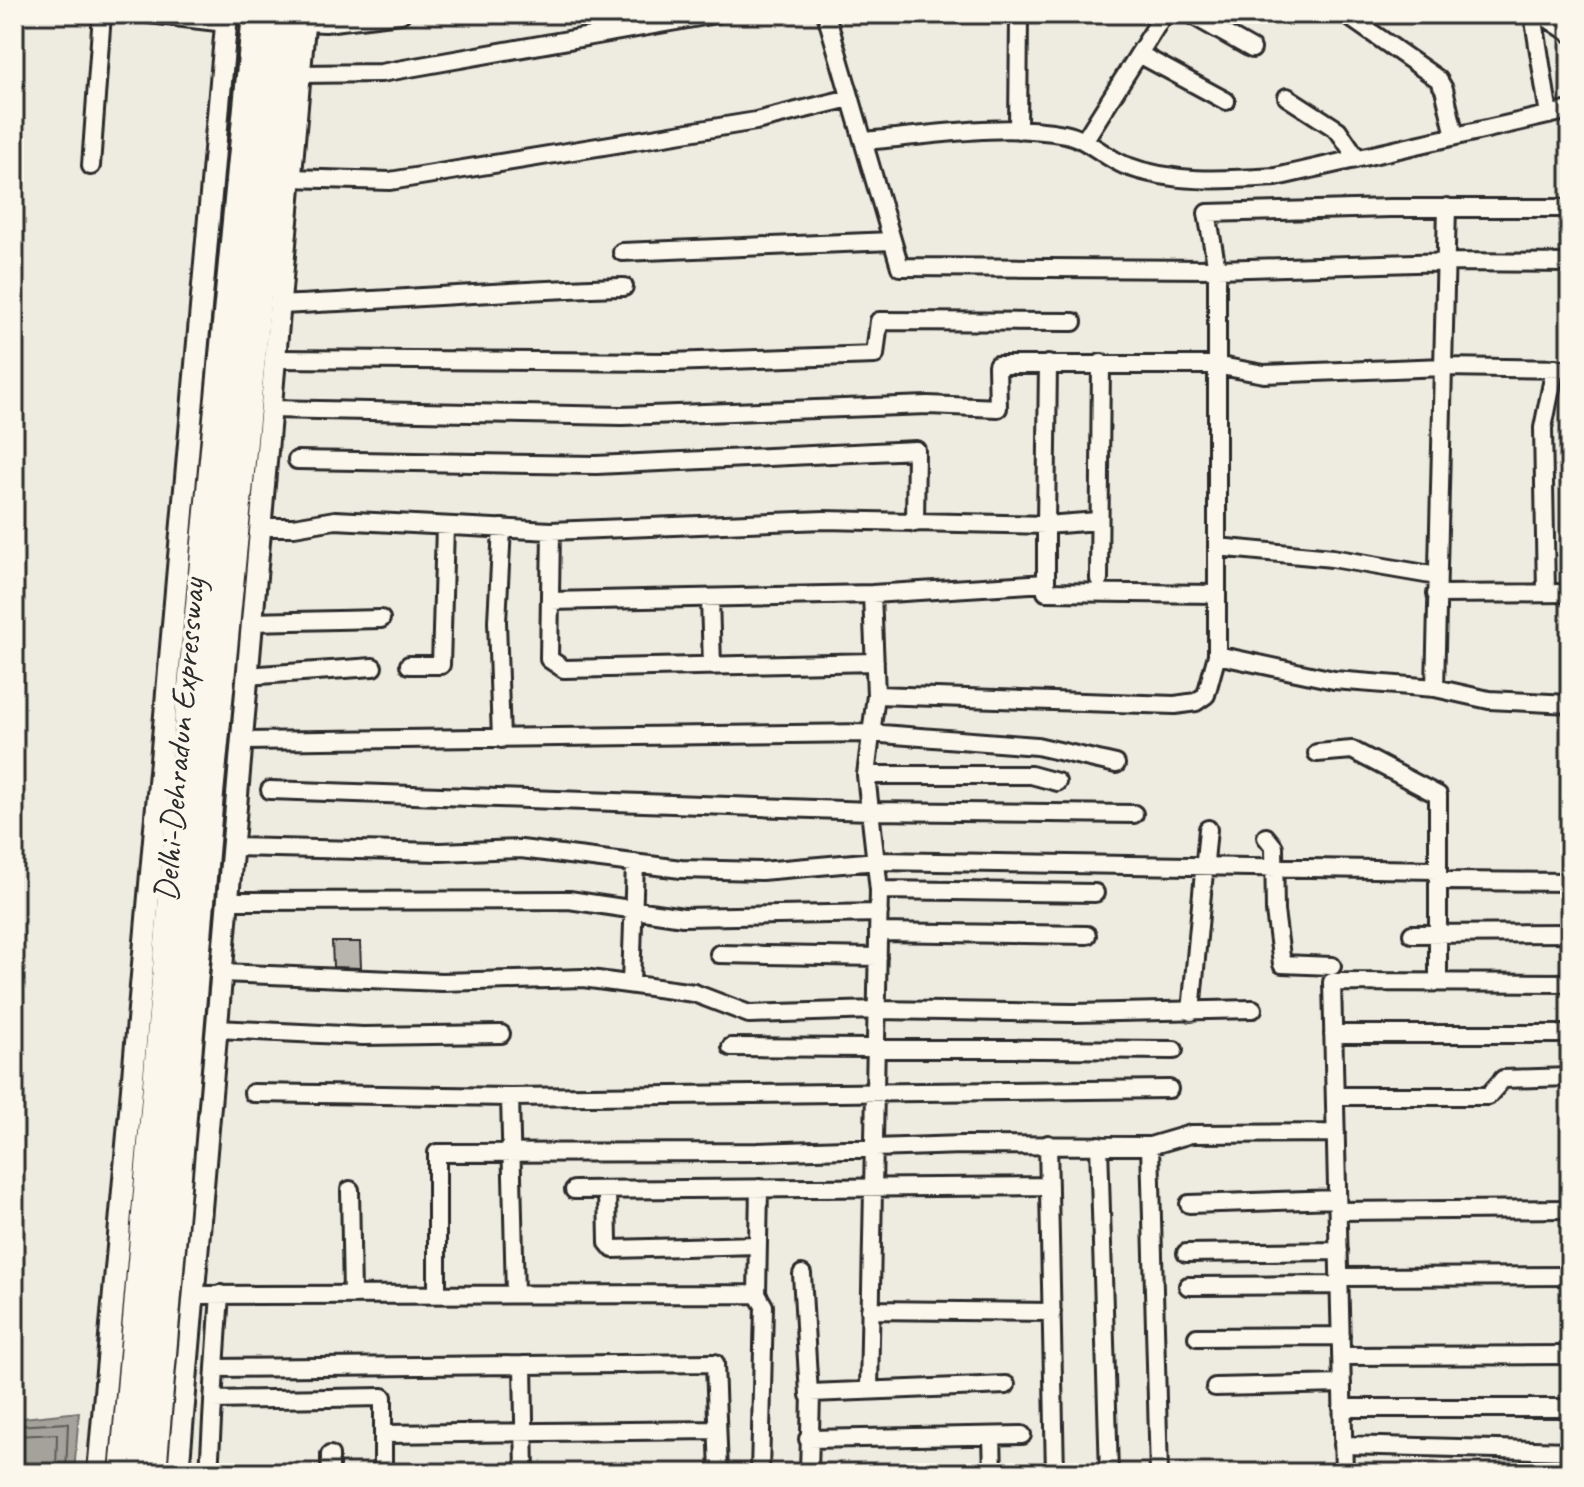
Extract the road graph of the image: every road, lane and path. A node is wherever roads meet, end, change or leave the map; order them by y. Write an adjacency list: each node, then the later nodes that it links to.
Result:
1 (102, 14): 29 (street)
2 (151, 14): 14 (street)
3 (257, 14): 184 (highway, Delhi-Dehradun Expressway)
4 (401, 14): 13 (street)
5 (716, 14): 18 (street)
6 (826, 14): 20 (street)
7 (1019, 14): 24 (street)
8 (1164, 14): 17 (street)
9 (1190, 14): 16 (street)
10 (1345, 14): 25 (street)
11 (1533, 14): 23 (street)
12 (1541, 14): 15 (street)
13 (298, 17): 18 (street); 185 (highway, Delhi-Dehradun Expressway)
14 (226, 18): 183 (street)
15 (1570, 33)
16 (1252, 49)
17 (1139, 54): 21 (street); 27 (street)
18 (300, 74): 30 (street)
19 (1287, 97): 28 (street)
20 (850, 98): 26 (street); 30 (street)
21 (1226, 101)
22 (1570, 110): 23 (street)
23 (1549, 115): 25 (street)
24 (1018, 130): 26 (street); 27 (street)
25 (1455, 136): 28 (street)
26 (863, 141): 33 (street)
27 (1084, 141): 28 (street)
28 (1357, 158)
29 (91, 166)
30 (290, 178): 39 (street)
31 (1447, 207): 32 (street); 35 (street); 37 (street)
32 (1570, 208)
33 (892, 241): 34 (street); 37 (street)
34 (622, 252)
35 (1447, 262): 36 (street); 37 (street); 45 (street)
36 (1570, 263)
37 (1217, 269): 44 (street)
38 (624, 287): 39 (street)
39 (279, 305): 41 (street)
40 (1073, 322): 41 (street)
41 (274, 359): 47 (street)
42 (1101, 363): 43 (street); 44 (street); 49 (street)
43 (1048, 364): 47 (street); 51 (street)
44 (1215, 365): 45 (street); 56 (street)
45 (1444, 367): 46 (street); 57 (street)
46 (1562, 368): 60 (street)
47 (269, 409): 52 (street)
48 (297, 460): 50 (street)
49 (1098, 521): 51 (street); 58 (street)
50 (915, 523): 51 (street); 55 (street)
51 (1046, 525): 59 (street)
52 (266, 526): 53 (street); 68 (street)
53 (445, 526): 54 (street); 71 (street)
54 (502, 528): 55 (street); 79 (street)
55 (551, 531): 66 (street)
56 (1217, 547): 57 (street); 63 (street)
57 (1437, 576): 64 (street)
58 (1099, 579)
59 (1046, 583): 62 (street); 63 (street)
60 (1546, 592): 61 (street); 64 (street)
61 (1570, 593)
62 (872, 594): 65 (street); 70 (street)
63 (1217, 594): 69 (street)
64 (1436, 594): 75 (street)
65 (710, 598): 66 (street); 72 (street)
66 (550, 601): 72 (street)
67 (381, 619): 68 (street)
68 (250, 622): 74 (street)
69 (1217, 655): 75 (street); 76 (street)
70 (875, 662): 72 (street); 76 (street)
71 (409, 665)
72 (712, 666)
73 (373, 667): 74 (street)
74 (260, 676): 80 (street)
75 (1435, 688): 77 (street)
76 (876, 695): 78 (street)
77 (1570, 704)
78 (869, 733): 79 (street); 82 (street); 83 (street)
79 (501, 739): 80 (street)
80 (258, 741): 90 (street)
81 (1317, 753): 95 (street)
82 (1116, 764)
83 (866, 775): 84 (street); 86 (street)
84 (1057, 782)
85 (270, 790): 86 (street)
86 (871, 811): 87 (street); 91 (street)
87 (1134, 814)
88 (1208, 829): 93 (street)
89 (1266, 837): 94 (street)
90 (246, 848): 92 (street); 99 (street)
91 (877, 861): 92 (street); 93 (street); 97 (street)
92 (635, 863): 100 (street)
93 (1205, 868): 94 (street); 116 (street)
94 (1275, 868): 95 (street); 109 (street)
95 (1443, 875): 96 (street); 105 (street)
96 (1570, 882)
97 (879, 890): 98 (street); 101 (street)
98 (1095, 893)
99 (241, 901): 100 (street); 110 (street)
100 (634, 909): 101 (street); 113 (street)
101 (879, 913): 102 (street)
102 (878, 932): 106 (street); 108 (street)
103 (1570, 933): 105 (street)
104 (1412, 934): 105 (street)
105 (1440, 934): 111 (street)
106 (1087, 935)
107 (719, 954): 108 (street)
108 (878, 957): 115 (street)
109 (1332, 966)
110 (236, 973): 113 (street); 117 (street)
111 (1438, 982): 112 (street); 119 (street)
112 (1570, 983)
113 (631, 984): 115 (street)
114 (1253, 1009): 116 (street)
115 (876, 1010): 116 (street); 122 (street)
116 (1191, 1012)
117 (229, 1029): 118 (street); 157 (street)
118 (501, 1034)
119 (1333, 1034): 120 (street); 128 (street)
120 (1570, 1034)
121 (731, 1047): 122 (street)
122 (875, 1047): 123 (street); 126 (street)
123 (1174, 1050)
124 (1570, 1077): 128 (street)
125 (1169, 1089): 126 (street)
126 (875, 1092): 129 (street); 134 (street)
127 (253, 1093): 129 (street)
128 (1335, 1096): 130 (street)
129 (510, 1097): 135 (street)
130 (1336, 1133): 133 (street); 143 (street)
131 (1048, 1144): 132 (street); 134 (street); 136 (street)
132 (1099, 1145): 133 (street); 196 (street)
133 (1150, 1146): 197 (street)
134 (876, 1147): 135 (street); 137 (street)
135 (512, 1151): 154 (street); 155 (street)
136 (1049, 1186): 137 (street); 159 (street)
137 (874, 1187): 138 (street); 158 (street)
138 (759, 1188): 141 (street); 145 (street)
139 (350, 1190): 153 (street)
140 (574, 1190): 141 (street)
141 (607, 1190): 145 (street)
142 (1189, 1204): 143 (street)
143 (1338, 1205): 144 (street); 146 (street)
144 (1570, 1209)
145 (757, 1245): 156 (street)
146 (1339, 1251): 147 (street); 150 (street)
147 (1186, 1253)
148 (802, 1274): 170 (street)
149 (1570, 1276): 150 (street)
150 (1339, 1281): 151 (street); 160 (street)
151 (1188, 1286)
152 (220, 1294): 153 (street); 157 (street); 165 (street)
153 (352, 1294): 154 (street)
154 (437, 1294): 155 (street)
155 (515, 1294): 156 (street)
156 (757, 1294): 192 (street)
157 (194, 1295): 186 (street)
158 (870, 1310): 159 (street); 169 (street)
159 (1052, 1312): 195 (street)
160 (1341, 1336): 161 (street); 163 (street)
161 (1197, 1337)
162 (1570, 1355): 163 (street)
163 (1341, 1356): 166 (street)
164 (523, 1365): 165 (street); 174 (street); 175 (street)
165 (215, 1368): 171 (street)
166 (1342, 1384): 168 (street); 172 (street)
167 (1006, 1385): 169 (street)
168 (1215, 1387)
169 (869, 1390): 170 (street)
170 (809, 1395): 179 (street)
171 (213, 1400): 176 (street); 187 (street)
172 (1342, 1408): 173 (street); 180 (street)
173 (1570, 1408)
174 (717, 1430): 175 (street); 191 (street)
175 (524, 1432): 176 (street); 190 (street)
176 (383, 1434): 189 (street)
177 (1022, 1435): 178 (street)
178 (992, 1436): 179 (street); 194 (street)
179 (808, 1439): 193 (street)
180 (1343, 1445): 181 (street); 198 (street)
181 (1570, 1451)
182 (330, 1455): 188 (street)
183 (98, 1473)
184 (124, 1473)
185 (152, 1473)
186 (178, 1473)
187 (209, 1473)
188 (330, 1473)
189 (383, 1473)
190 (525, 1473)
191 (719, 1473)
192 (760, 1473)
193 (809, 1473)
194 (993, 1473)
195 (1055, 1473)
196 (1109, 1473)
197 (1159, 1473)
198 (1344, 1473)

